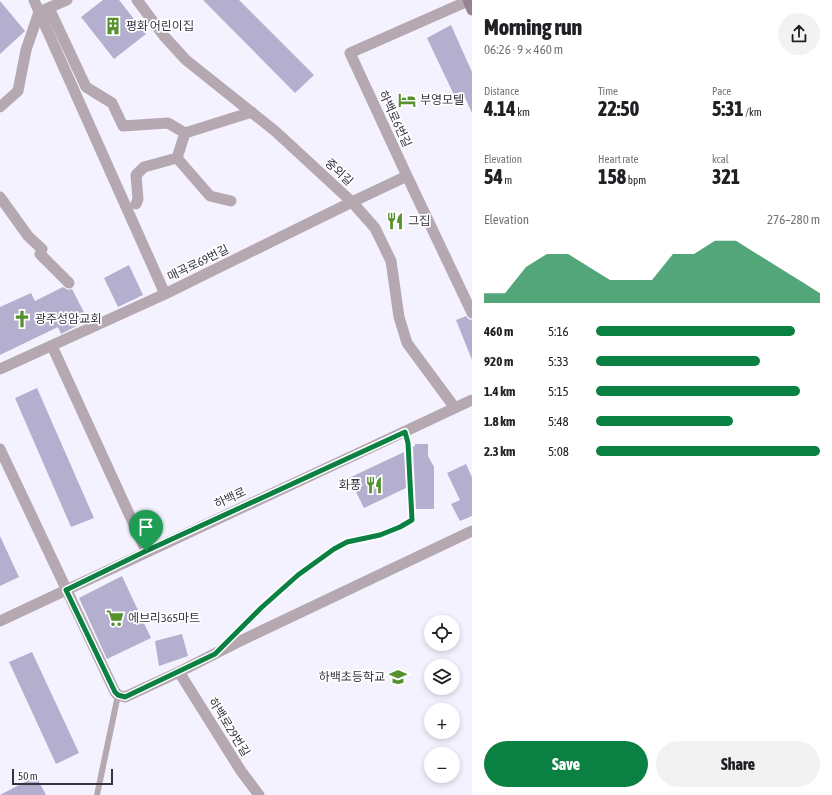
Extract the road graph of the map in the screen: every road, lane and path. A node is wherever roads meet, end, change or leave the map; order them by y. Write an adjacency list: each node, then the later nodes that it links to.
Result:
1 (34, 0): 5 (street)
2 (67, 0): 5 (street)
3 (137, 0): 7 (street, 중외길)
4 (469, 4): 10 (street, 하백로6번길)
5 (44, 10): 6 (street); 8 (street); 16 (street)
6 (0, 107)
7 (252, 112): 8 (street); 13 (street, 중외길)
8 (185, 133): 9 (street)
9 (177, 158): 12 (street); 14 (street)
10 (407, 176): 13 (street, 매곡로69번길); 17 (street, 하백로6번길)
11 (0, 197): 15 (street)
12 (231, 201)
13 (352, 202): 16 (street, 매곡로69번길); 21 (street, 중외길)
14 (136, 204)
15 (69, 283)
16 (165, 294): 18 (street, 매곡로69번길)
17 (472, 313)
18 (52, 346): 19 (street, 매곡로69번길); 25 (street)
19 (0, 369)
20 (472, 400): 21 (street, 하백로)
21 (455, 408): 22 (street, 하백로)
22 (405, 432): 25 (street, 하백로); 28 (lane)
23 (0, 449): 26 (street)
24 (472, 532): 28 (street)
25 (146, 551): 26 (street, 하백로)
26 (66, 590): 27 (street, 하백로); 30 (street)
27 (0, 621)
28 (215, 654): 29 (street)
29 (179, 672): 30 (street); 32 (street, 하백로29번길)
30 (118, 695): 31 (lane)
31 (97, 795)
32 (259, 795)

